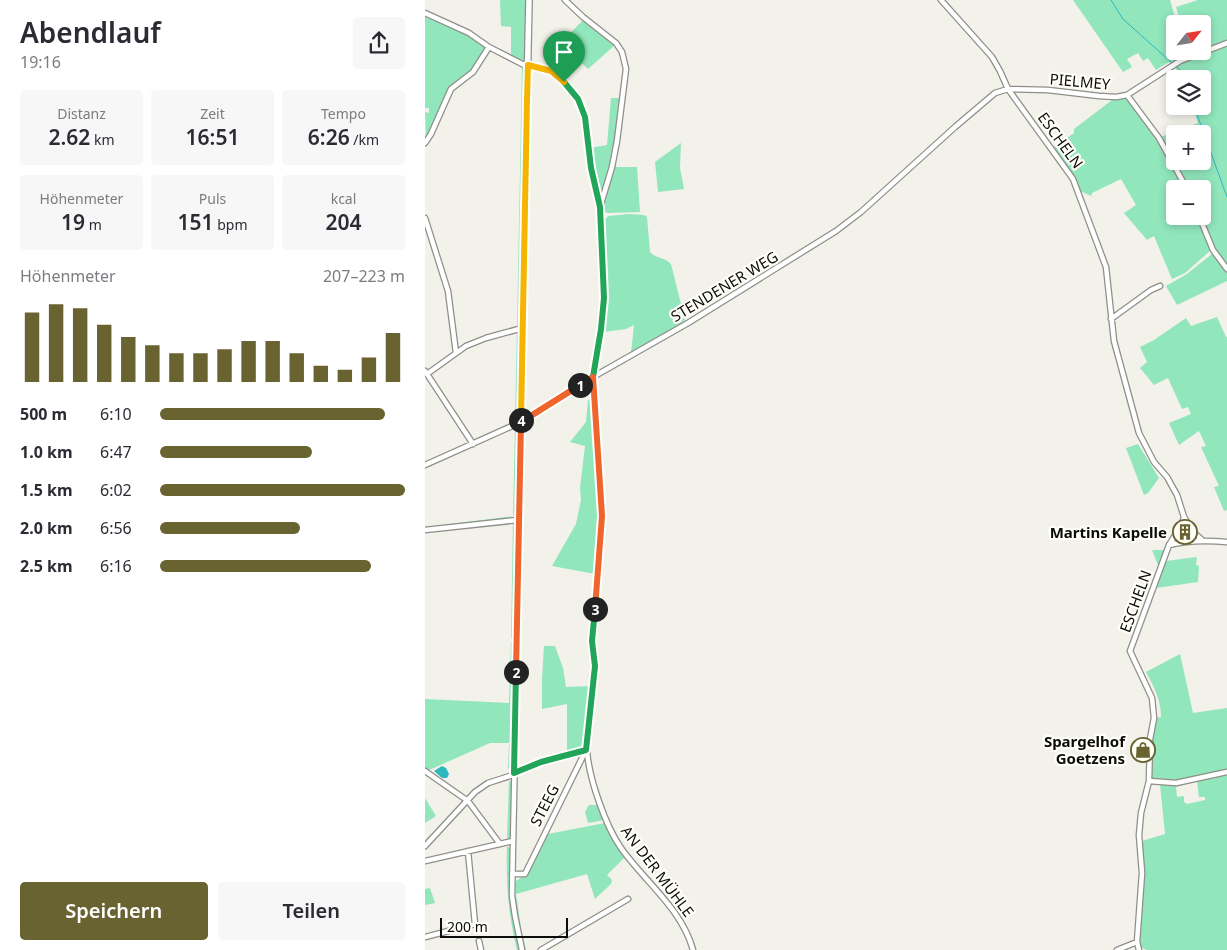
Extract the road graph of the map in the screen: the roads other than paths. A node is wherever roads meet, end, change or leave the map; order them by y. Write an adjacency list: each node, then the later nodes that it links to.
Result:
1 (529, 0): 7 (street)
2 (565, 0): 12 (street)
3 (941, 0): 8 (street, ESCHELN)
4 (425, 13): 6 (street)
5 (1227, 43): 9 (street, PIELMEY)
6 (489, 47): 7 (street); 10 (street)
7 (528, 65): 12 (street); 18 (street)
8 (1008, 88): 9 (street, PIELMEY); 17 (street, ESCHELN); 21 (street, STENDENER WEG)
9 (1127, 94): 11 (street)
10 (425, 143)
11 (1182, 180)
12 (600, 207): 21 (street, STEEG)
13 (425, 218): 19 (street)
14 (1203, 225): 15 (street)
15 (1227, 270)
16 (1160, 286): 17 (street)
17 (1111, 319): 25 (street, ESCHELN)
18 (523, 329): 19 (street); 22 (street)
19 (456, 353): 20 (street)
20 (426, 373): 23 (street)
21 (593, 377): 22 (street, STENDENER WEG); 32 (street, STEEG)
22 (521, 422): 23 (street, STENDENER WEG); 26 (street)
23 (473, 444): 24 (street, STENDENER WEG)
24 (425, 465)
25 (1184, 517): 28 (street, ESCHELN); 30 (street, ESCHELN)
26 (519, 520): 27 (street); 31 (street)
27 (425, 530)
28 (1201, 539): 29 (street); 30 (street)
29 (1227, 542)
30 (1169, 545): 36 (street, ESCHELN)
31 (515, 746): 35 (street)
32 (586, 750): 35 (street); 43 (street, STEEG); 51 (street, AN DER MÜHLE)
33 (425, 771): 37 (street)
34 (1227, 772): 36 (street)
35 (514, 773): 37 (street); 38 (street)
36 (1149, 781): 47 (street, ESCHELN)
37 (468, 801): 39 (street); 40 (street)
38 (513, 841): 39 (street); 43 (street)
39 (500, 844): 41 (street)
40 (425, 846)
41 (467, 851): 42 (street); 45 (street)
42 (425, 861)
43 (512, 874): 49 (street)
44 (628, 899): 50 (street)
45 (425, 938)
46 (479, 941): 48 (street)
47 (1137, 942): 52 (street); 53 (street, ESCHELN)
48 (481, 950)
49 (523, 950)
50 (541, 950)
51 (693, 950)
52 (1117, 950)
53 (1139, 950)

